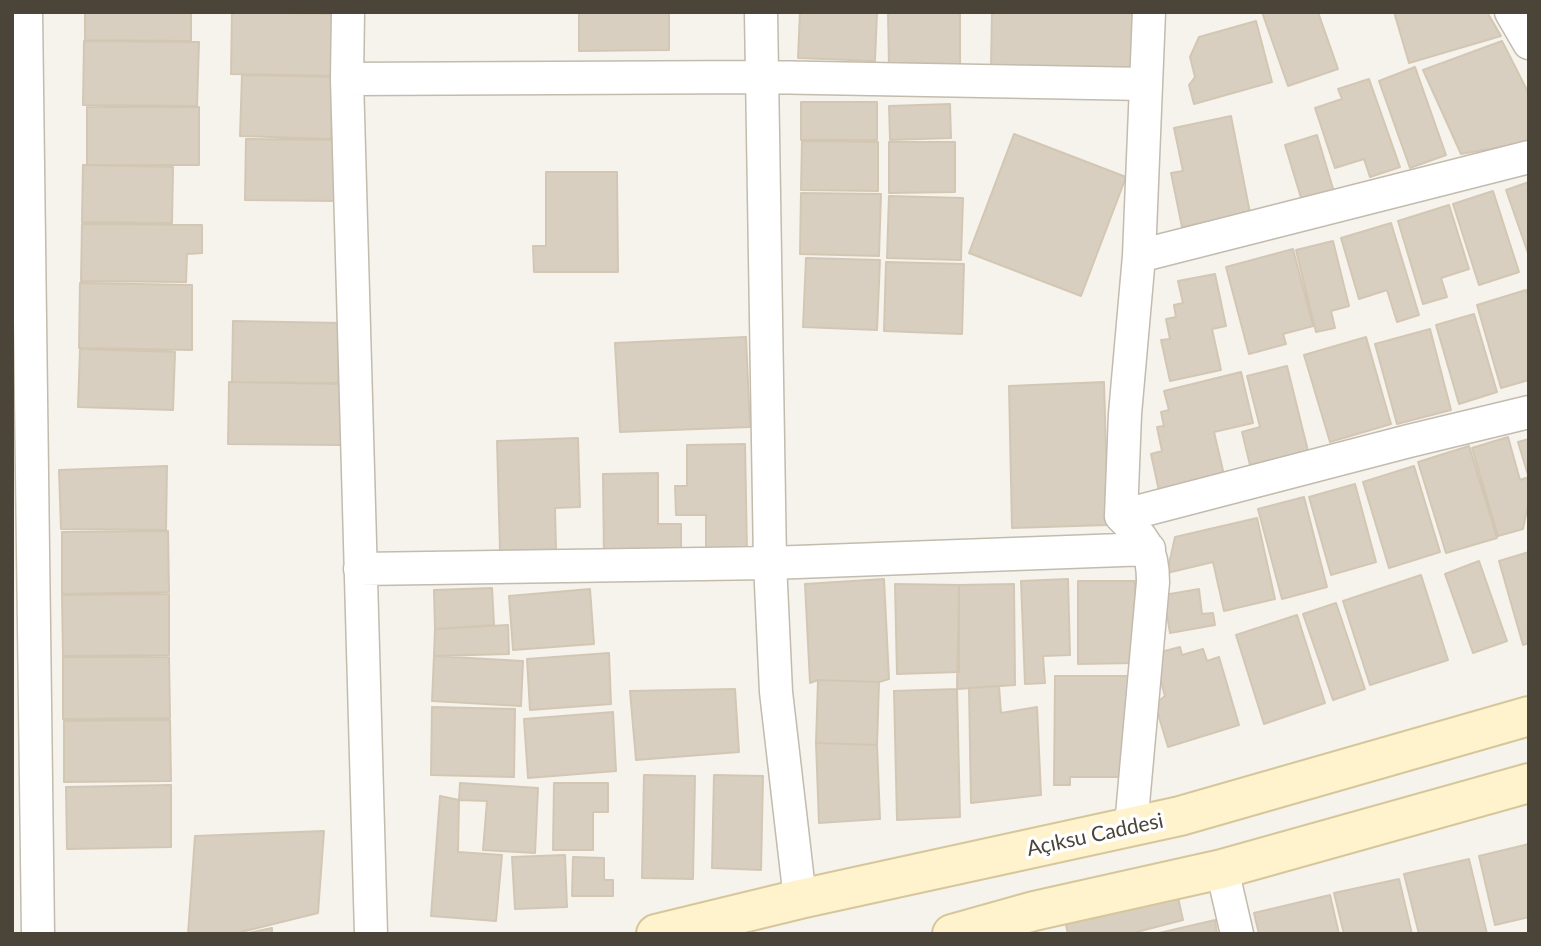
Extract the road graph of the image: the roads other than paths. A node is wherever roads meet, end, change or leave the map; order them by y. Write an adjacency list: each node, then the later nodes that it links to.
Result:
1 (26, 12): 22 (street)
2 (348, 12): 8 (street)
3 (761, 12): 7 (street)
4 (1149, 12): 9 (street)
5 (1511, 12): 6 (street)
6 (1529, 43)
7 (762, 77): 8 (street); 9 (street); 15 (street)
8 (347, 79): 16 (street)
9 (1146, 84): 11 (street)
10 (1529, 157): 11 (street)
11 (1139, 256): 13 (street)
12 (1529, 412): 13 (street)
13 (1121, 516): 14 (street)
14 (1149, 549): 15 (street); 19 (street)
15 (770, 563): 16 (street); 21 (street)
16 (360, 569): 23 (street)
17 (1529, 716): 19 (main road, Açıksu Caddesi)
18 (1529, 783): 20 (main road)
19 (1131, 826): 21 (main road, Açıksu Caddesi)
20 (1222, 869): 25 (main road); 26 (street)
21 (800, 900): 24 (main road, Açıksu Caddesi)
22 (38, 934)
23 (372, 934)
24 (656, 934)
25 (952, 934)
26 (1237, 934)

